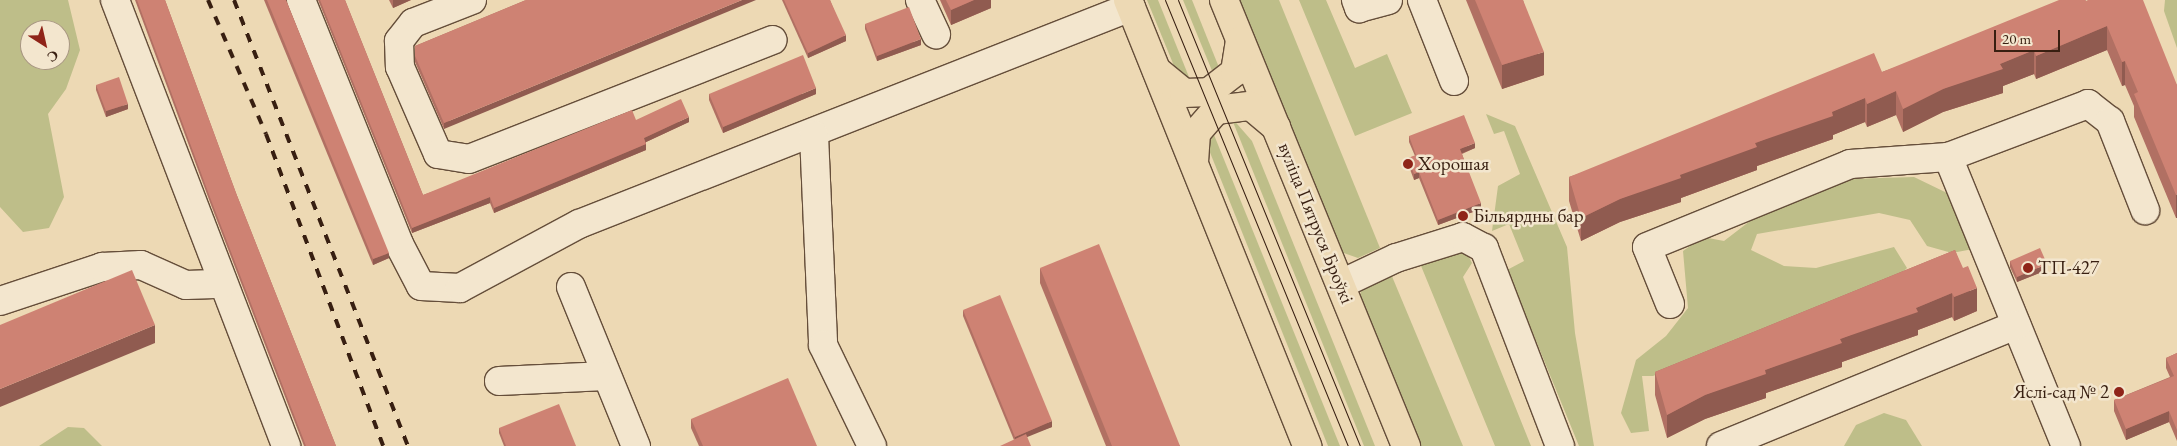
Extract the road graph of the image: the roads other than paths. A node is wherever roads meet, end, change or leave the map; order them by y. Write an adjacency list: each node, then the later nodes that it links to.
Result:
1 (115, 0): 20 (lane)
2 (301, 0): 16 (lane)
3 (472, 0): 11 (lane)
4 (920, 0): 10 (lane)
5 (1224, 0): 12 (main road, вуліца Пятруся Броўкі)
6 (1356, 0): 7 (lane)
7 (1388, 0)
8 (1422, 0): 14 (lane)
9 (1130, 4): 13 (main road); 16 (lane)
10 (936, 34)
11 (774, 40)
12 (1240, 40): 13 (main road); 15 (main road, вуліца Пятруся Броўкі)
13 (1156, 70): 18 (main road)
14 (1454, 80)
15 (1277, 128): 18 (main road); 21 (main road, вуліца Пятруся Броўкі)
16 (814, 135): 30 (lane)
17 (1948, 157): 19 (lane); 24 (lane); 25 (lane)
18 (1194, 163): 31 (main road)
19 (2145, 210)
20 (222, 284): 23 (lane); 28 (lane)
21 (1341, 284): 32 (main road, вуліца Пятруся Броўкі); 33 (lane)
22 (571, 288): 26 (lane)
23 (0, 301)
24 (1670, 304)
25 (2016, 324): 34 (lane); 35 (lane)
26 (606, 376): 27 (lane); 29 (lane)
27 (499, 381)
28 (286, 446)
29 (636, 446)
30 (872, 446)
31 (1307, 446)
32 (1406, 446)
33 (1560, 446)
34 (1721, 446)
35 (2066, 446)

